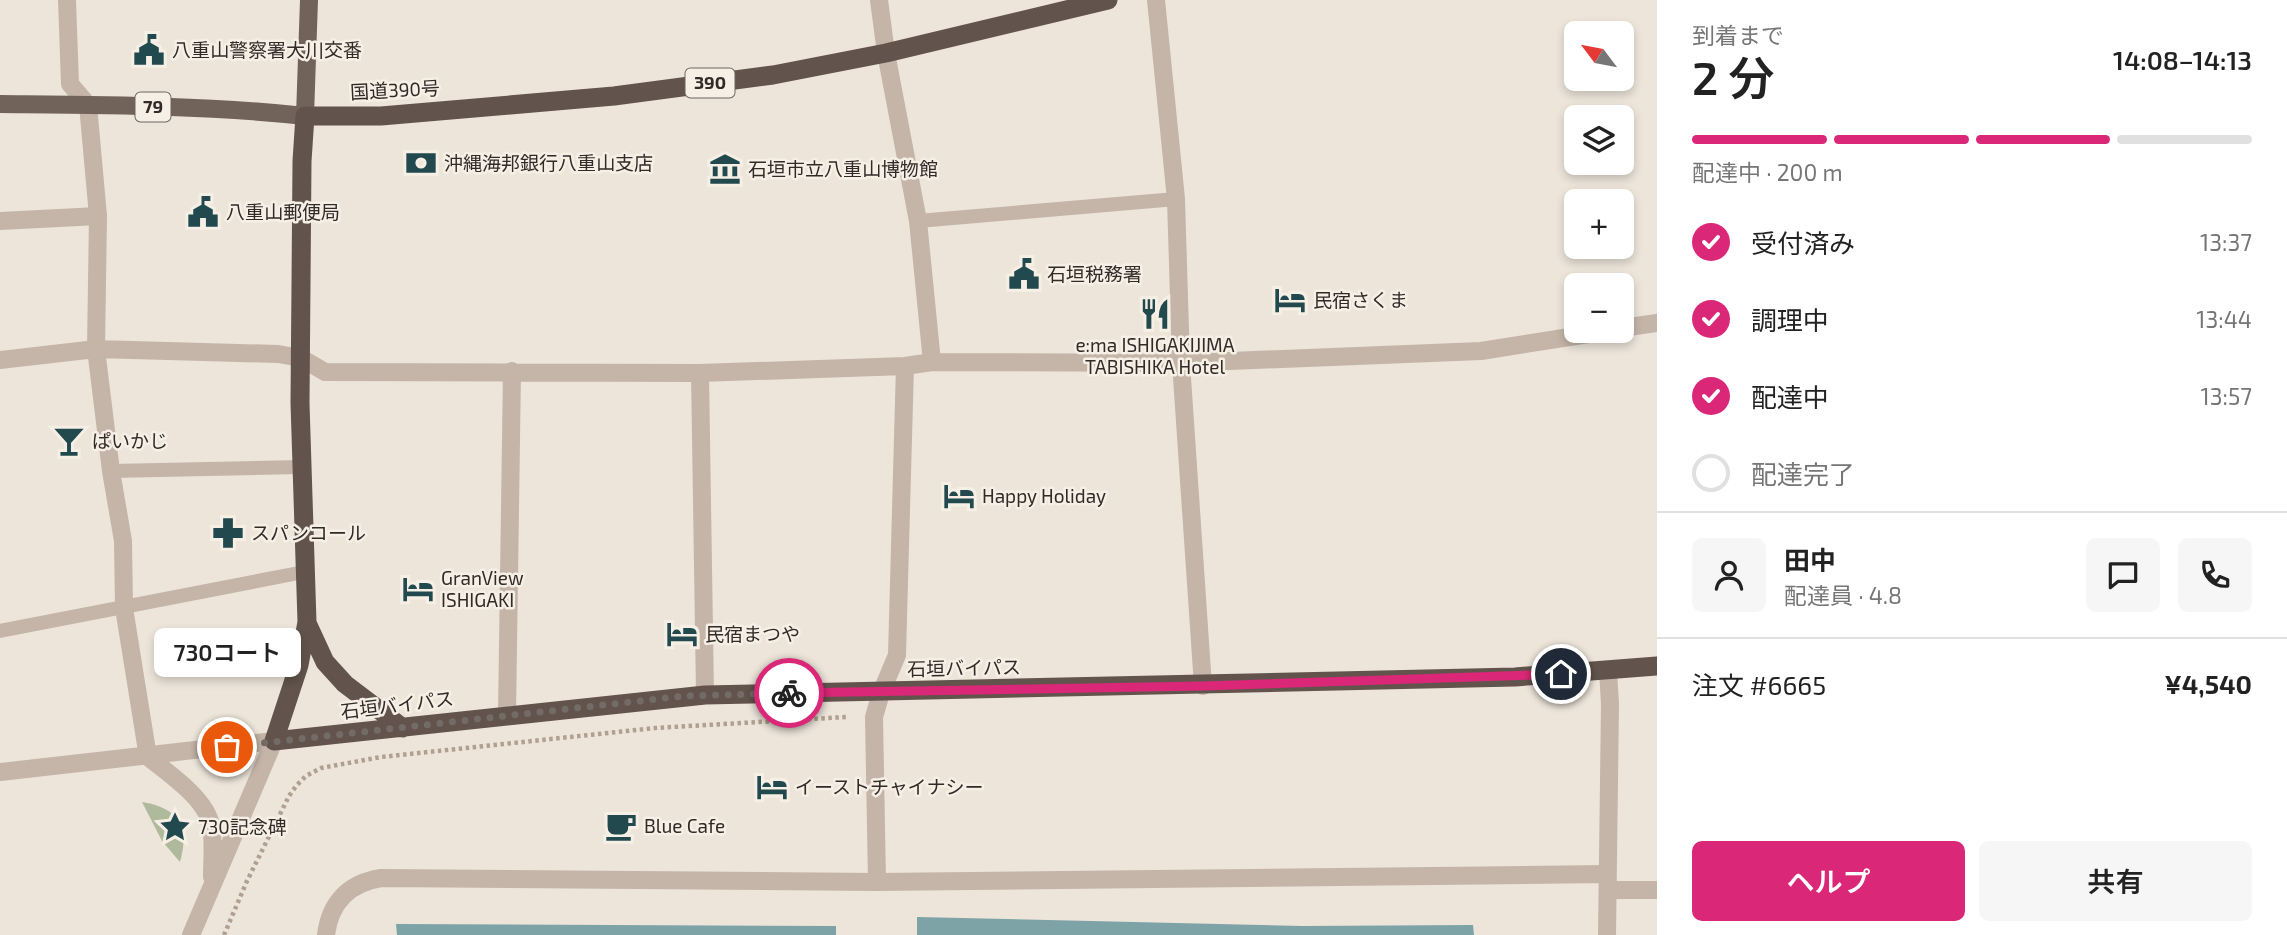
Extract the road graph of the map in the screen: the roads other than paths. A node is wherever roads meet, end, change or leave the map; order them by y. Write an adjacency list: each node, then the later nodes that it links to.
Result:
1 (67, 0): 8 (street)
2 (309, 0): 9 (main road)
3 (878, 0): 6 (street)
4 (1108, 0): 6 (highway, 国道390号 / 390)
5 (1156, 0): 10 (street)
6 (886, 53): 9 (highway, 国道390号 / 390); 13 (street)
7 (0, 104): 8 (main road, 79)
8 (88, 105): 9 (main road, 79); 11 (street)
9 (305, 116): 18 (highway)
10 (1176, 199): 13 (lane); 21 (street)
11 (98, 216): 12 (street); 17 (street)
12 (0, 221)
13 (918, 221): 20 (street)
14 (1657, 323): 15 (street)
15 (1634, 326)
16 (1564, 338): 21 (street)
17 (96, 349): 18 (street); 19 (street); 26 (street)
18 (301, 358): 23 (street); 25 (highway)
19 (0, 359)
20 (932, 362): 21 (street); 22 (street)
21 (1181, 363): 33 (street)
22 (905, 366): 24 (street); 34 (street)
23 (512, 371): 24 (street); 36 (street)
24 (700, 373): 35 (street)
25 (301, 467): 26 (lane); 27 (highway)
26 (111, 471): 28 (street)
27 (304, 572): 28 (lane); 29 (highway)
28 (124, 608): 30 (lane); 39 (street)
29 (307, 622): 37 (highway); 38 (highway)
30 (0, 631)
31 (1657, 666): 32 (highway, 石垣バイパス)
32 (1608, 671): 33 (highway, 石垣バイパス); 41 (street)
33 (1203, 686): 34 (highway, 石垣バイパス)
34 (881, 692): 35 (highway, 石垣バイパス); 42 (street)
35 (705, 695): 36 (highway, 石垣バイパス)
36 (507, 715): 37 (highway, 石垣バイパス)
37 (403, 728): 38 (highway, 石垣バイパス)
38 (274, 741): 39 (street); 43 (street)
39 (148, 757): 40 (street); 43 (street)
40 (0, 772)
41 (1607, 882): 42 (street); 44 (street); 47 (street)
42 (877, 883): 46 (street)
43 (212, 887): 45 (street)
44 (1657, 890)
45 (191, 935)
46 (326, 935)
47 (1607, 935)

